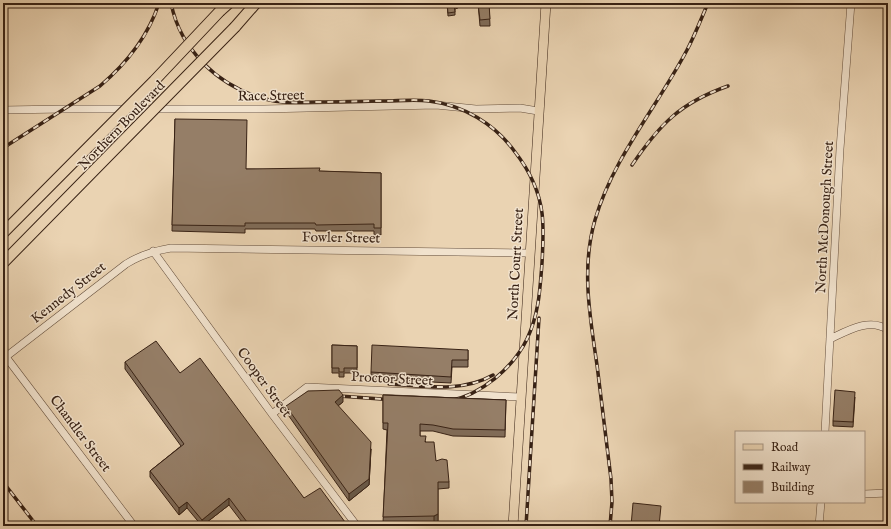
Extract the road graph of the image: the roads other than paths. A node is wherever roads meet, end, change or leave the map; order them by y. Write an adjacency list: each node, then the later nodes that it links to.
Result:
1 (229, 3): 7 (highway, Northern Boulevard, bridge)
2 (256, 3): 10 (highway, Northern Boulevard, bridge)
3 (546, 3): 6 (main road, North Court Street)
4 (851, 3): 12 (street, North McDonough Street)
5 (3, 110): 6 (street, Race Street)
6 (538, 111): 9 (main road, North Court Street)
7 (3, 233)
8 (153, 251): 9 (street, Fowler Street); 13 (street, Kennedy Street); 15 (street, Cooper Street)
9 (529, 253): 14 (main road, North Court Street)
10 (3, 263)
11 (888, 330): 12 (street)
12 (830, 339): 16 (street, North McDonough Street)
13 (4, 356): 20 (street, Chandler Street)
14 (521, 397): 15 (street, Proctor Street); 22 (main road, North Court Street)
15 (272, 414): 21 (street, Cooper Street)
16 (825, 431)
17 (888, 493): 18 (street)
18 (865, 494)
19 (821, 503): 23 (street)
20 (132, 525)
21 (357, 526)
22 (513, 526)
23 (819, 526)

